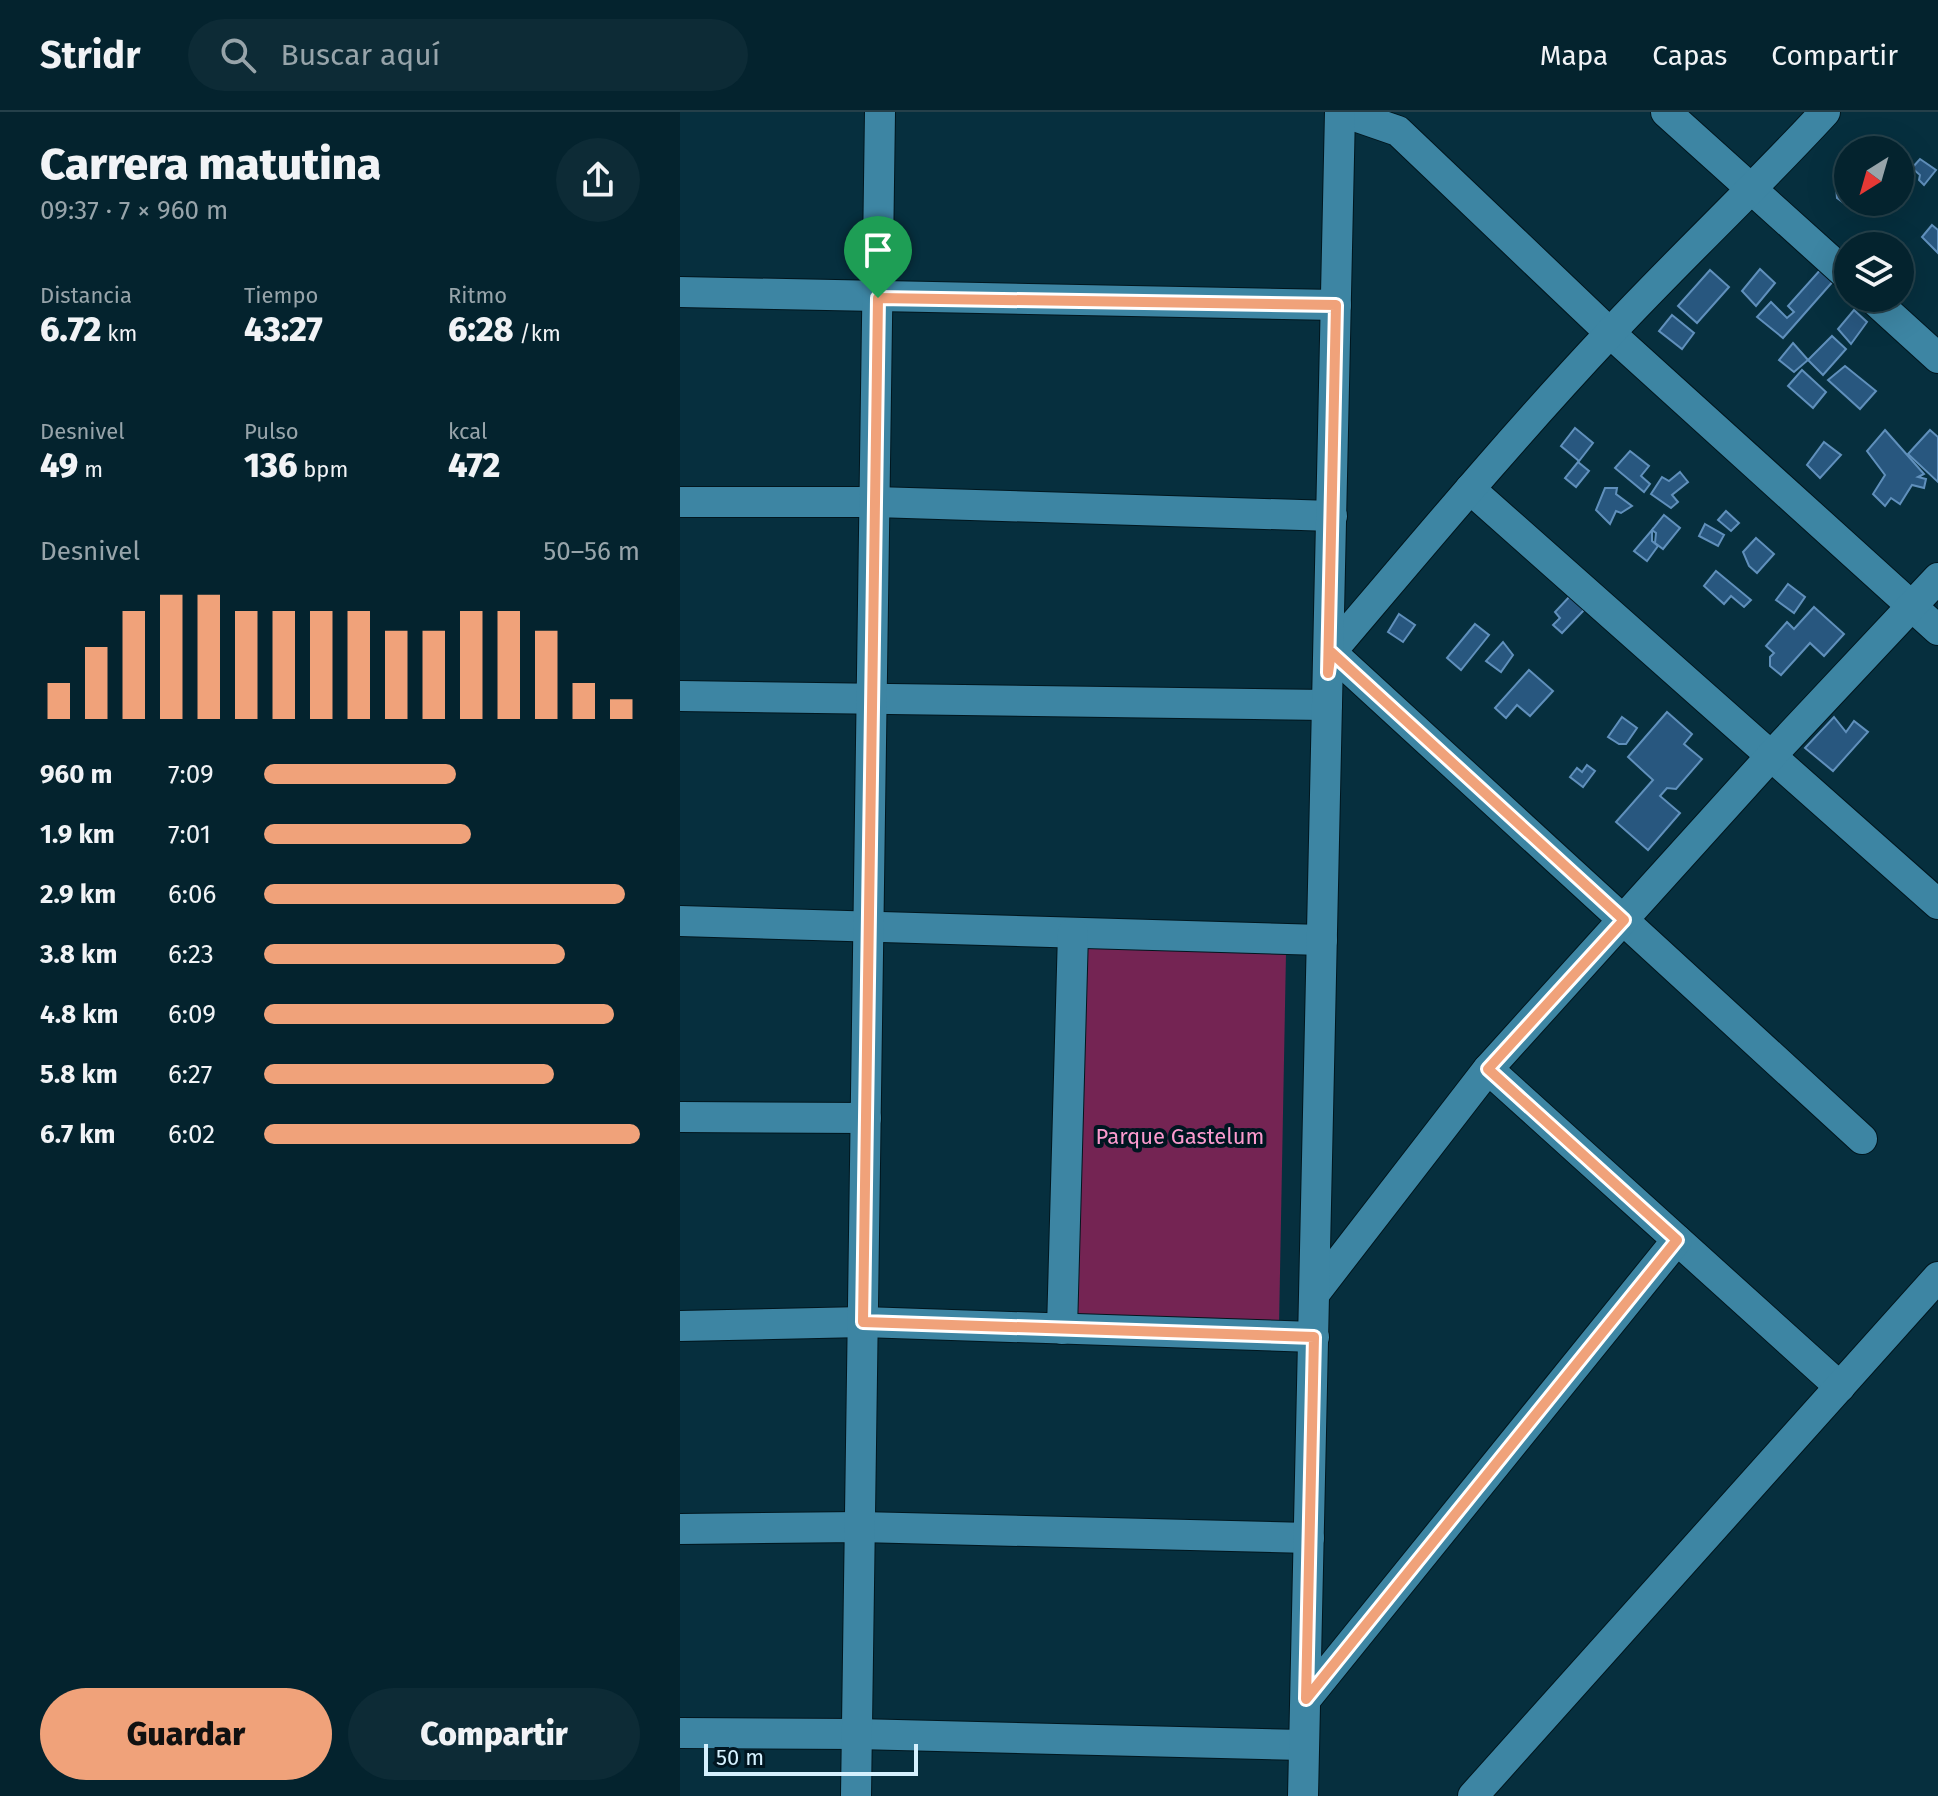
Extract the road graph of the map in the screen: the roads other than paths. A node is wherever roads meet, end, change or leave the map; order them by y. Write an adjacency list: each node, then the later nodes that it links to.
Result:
1 (880, 112): 8 (street)
2 (1341, 112): 9 (street); 11 (street)
3 (1666, 112): 5 (street)
4 (1825, 112): 5 (street)
5 (1752, 190): 6 (street); 11 (street)
6 (1834, 263)
7 (680, 292): 8 (street)
8 (878, 298): 9 (street); 15 (street)
9 (1336, 305): 16 (street)
10 (1887, 312): 12 (street)
11 (1610, 333): 13 (street); 18 (street)
12 (1938, 358)
13 (1470, 489): 20 (street); 24 (street)
14 (680, 502): 15 (street)
15 (875, 502): 16 (street); 22 (street)
16 (1332, 516): 20 (street)
17 (1938, 578): 18 (street)
18 (1911, 604): 19 (street); 24 (street)
19 (1938, 630)
20 (1329, 662): 23 (street); 26 (street)
21 (680, 696): 22 (street)
22 (871, 699): 23 (street); 28 (street)
23 (1327, 705): 30 (street)
24 (1771, 756): 25 (street); 26 (street)
25 (1938, 904)
26 (1624, 920): 31 (street); 34 (street)
27 (680, 921): 28 (street)
28 (868, 927): 29 (street); 33 (street)
29 (1073, 933): 30 (street); 40 (street)
30 (1322, 940): 37 (street)
31 (1488, 1069): 35 (street); 37 (street)
32 (680, 1117): 33 (street)
33 (866, 1118): 38 (street)
34 (1862, 1139)
35 (1677, 1240): 42 (street); 46 (street)
36 (1938, 1277): 42 (street)
37 (1315, 1293): 41 (street)
38 (863, 1322): 39 (street); 40 (street); 43 (street)
39 (680, 1326)
40 (1062, 1329): 41 (street)
41 (1314, 1337): 45 (street)
42 (1840, 1387): 52 (street)
43 (860, 1527): 44 (street); 45 (street); 48 (street)
44 (680, 1529)
45 (1309, 1538): 46 (street)
46 (1306, 1699): 49 (street)
47 (680, 1733): 48 (street)
48 (857, 1734): 49 (street); 50 (street)
49 (1304, 1745): 51 (street)
50 (856, 1796)
51 (1303, 1796)
52 (1473, 1796)

